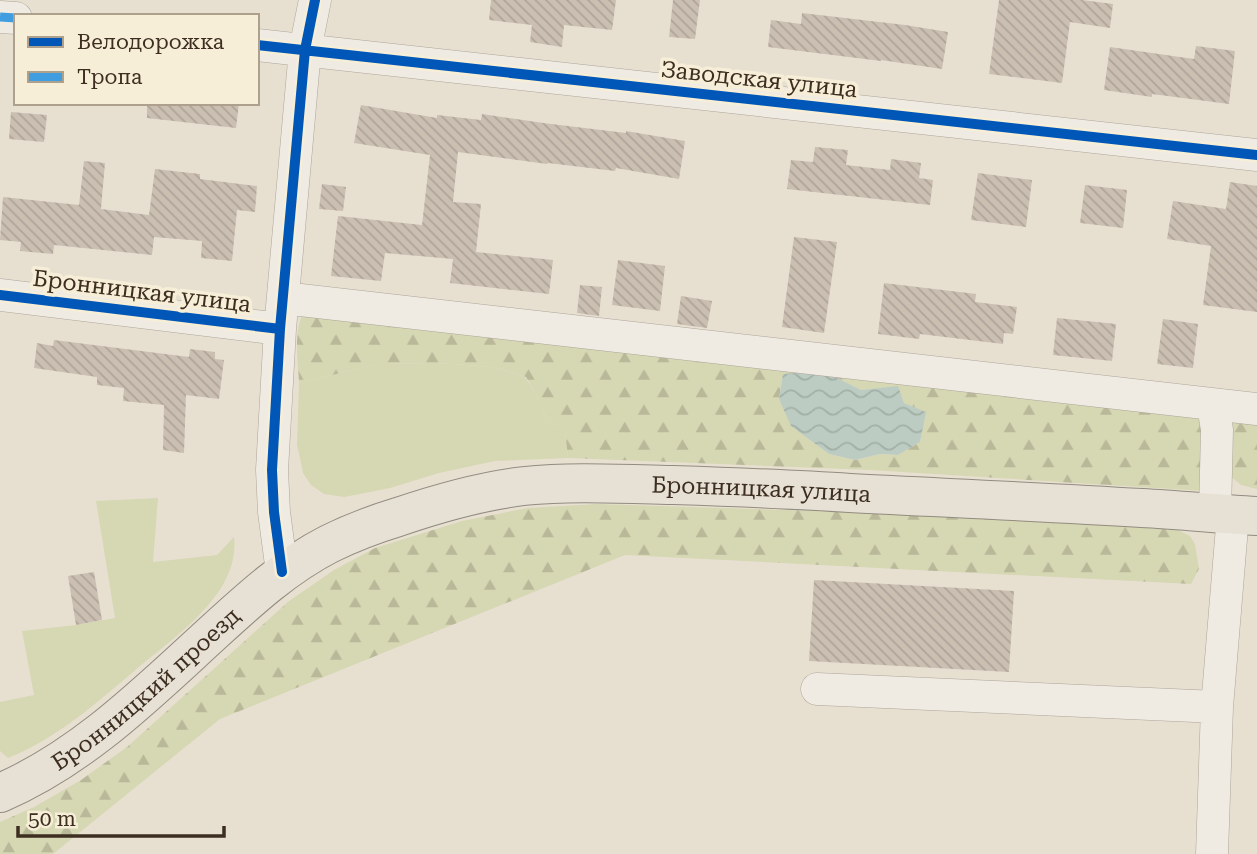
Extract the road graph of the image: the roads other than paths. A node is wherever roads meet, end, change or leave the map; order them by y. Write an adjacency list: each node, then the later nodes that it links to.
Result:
1 (315, 0): 3 (street)
2 (259, 45): 3 (street, Заводская улица)
3 (305, 50): 4 (street, Заводская улица); 6 (street)
4 (1257, 155)
5 (0, 295): 7 (street, Бронницкая улица)
6 (283, 298): 7 (street); 8 (street)
7 (280, 329): 11 (street)
8 (1213, 405): 9 (street); 10 (street)
9 (1257, 409)
10 (1235, 515): 11 (main road, Бронницкая улица); 13 (street)
11 (282, 572): 14 (main road, Бронницкий проезд)
12 (817, 688): 13 (street)
13 (1217, 707): 15 (street)
14 (0, 793)
15 (1212, 854)

